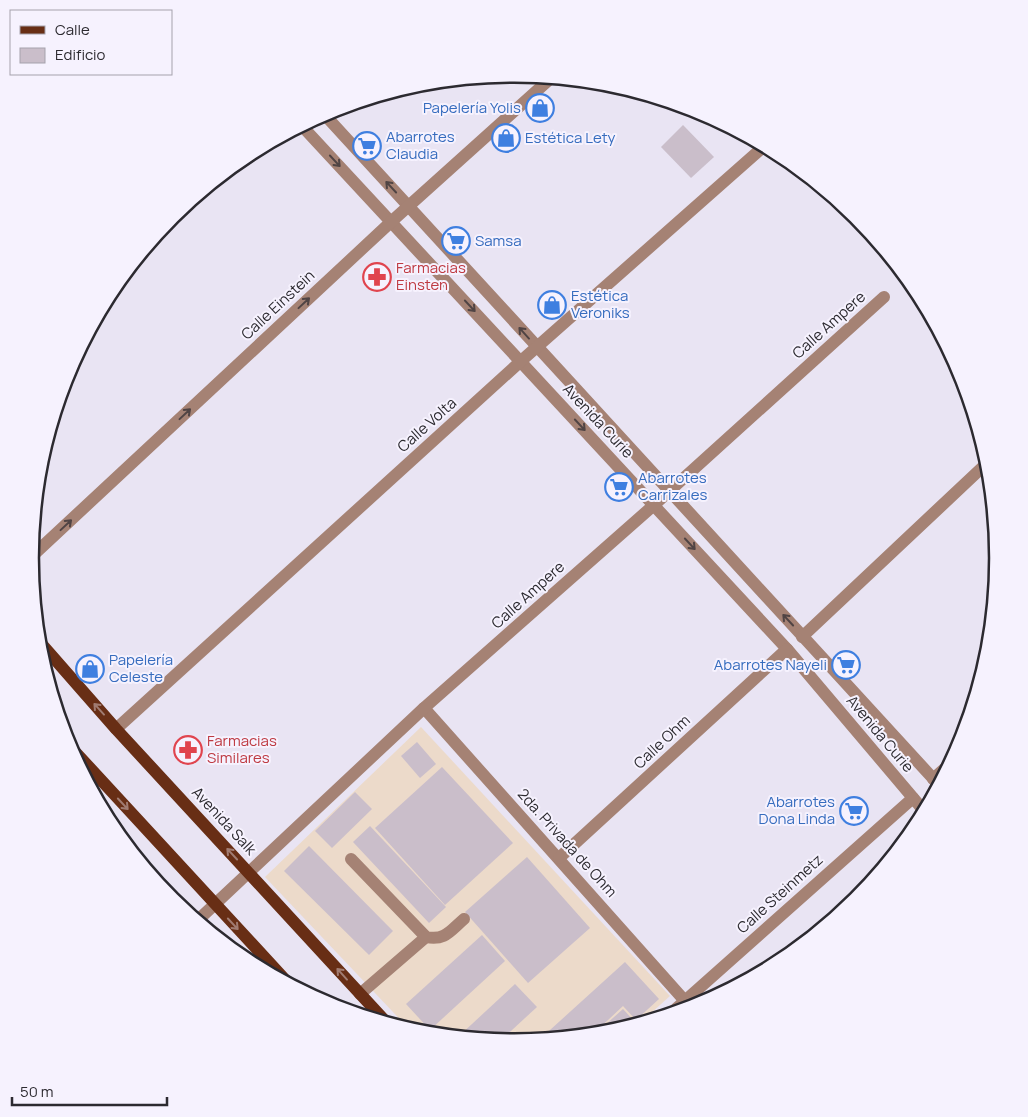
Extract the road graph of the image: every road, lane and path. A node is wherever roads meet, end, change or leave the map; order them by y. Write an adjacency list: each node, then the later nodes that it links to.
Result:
1 (544, 84): 5 (street, Calle Einstein)
2 (330, 120): 5 (street, Avenida Curie, one-way to 2)
3 (307, 131): 6 (street, Avenida Curie, one-way to 6)
4 (759, 151): 8 (street, Calle Volta)
5 (409, 207): 6 (street, Calle Einstein); 8 (street, Avenida Curie, one-way to 5)
6 (392, 221): 9 (street, Avenida Curie, one-way to 9); 13 (street, Calle Einstein, one-way to 6)
7 (884, 297): 11 (street, Calle Ampere)
8 (537, 347): 9 (street, Calle Volta); 11 (street, Avenida Curie)
9 (521, 361): 12 (street, Avenida Curie, one-way to 12); 18 (street, Calle Volta)
10 (981, 469): 14 (street)
11 (669, 491): 12 (street, Calle Ampere); 14 (street, Avenida Curie, one-way to 11)
12 (654, 505): 15 (street, Avenida Curie, one-way to 15); 17 (street, Calle Ampere)
13 (39, 549)
14 (802, 636): 20 (street, Avenida Curie)
15 (787, 648): 21 (street, Avenida Curie); 23 (street, Calle Ohm)
16 (48, 652): 18 (main road, Avenida Salk, one-way to 16)
17 (424, 708): 23 (street, 2da. Privada de Ohm); 25 (street, Calle Ampere)
18 (116, 729): 25 (main road, Avenida Salk, one-way to 18)
19 (92, 776): 26 (main road, one-way to 26)
20 (934, 780)
21 (913, 798): 22 (street, Avenida Curie); 32 (street, Calle Steinmetz)
22 (920, 806)
23 (558, 858): 32 (street, 2da. Privada de Ohm)
24 (351, 859): 29 (street)
25 (249, 872): 26 (street, Calle Ampere); 31 (main road, Avenida Salk, one-way to 25)
26 (215, 904): 27 (street, Calle Ampere); 30 (main road, one-way to 30)
27 (202, 917)
28 (464, 919): 29 (street)
29 (426, 937): 31 (street)
30 (276, 970)
31 (360, 994): 34 (main road, Avenida Salk)
32 (685, 1000): 33 (street, Calle Steinmetz)
33 (681, 1004)
34 (379, 1014)

